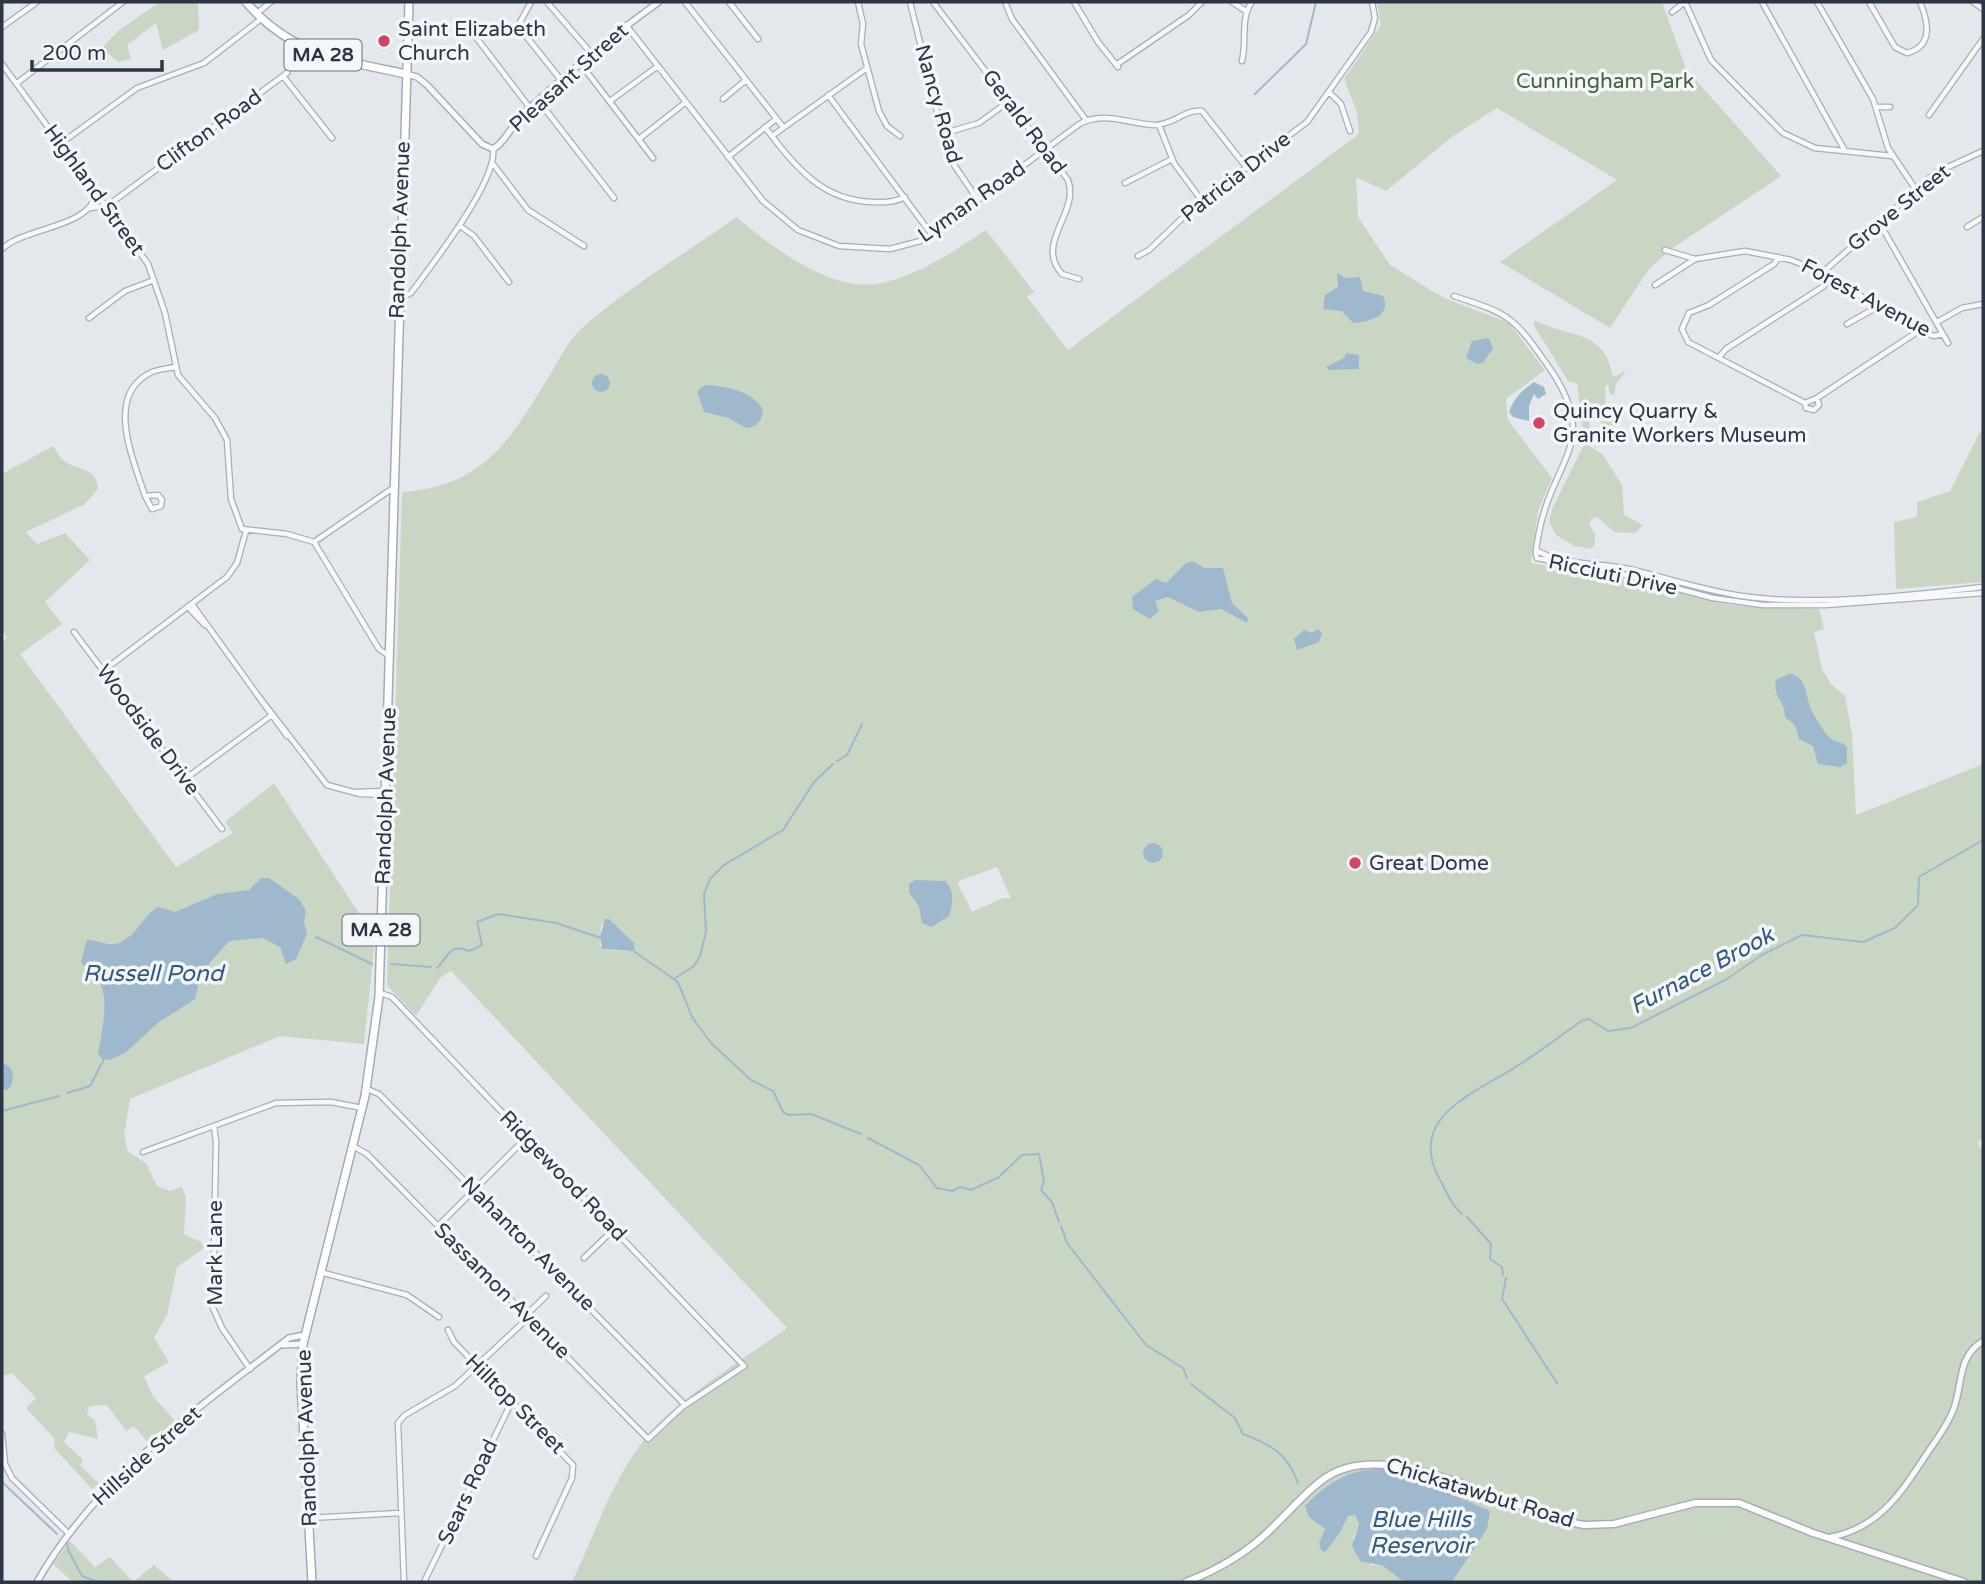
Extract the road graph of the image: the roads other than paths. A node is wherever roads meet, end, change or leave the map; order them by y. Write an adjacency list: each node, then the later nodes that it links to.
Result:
1 (37, 2): 31 (street)
2 (123, 2): 46 (street)
3 (246, 2): 29 (main road, MA 28)
4 (271, 2): 29 (street)
5 (409, 2): 42 (main road, Randolph Avenue)
6 (531, 2): 44 (street)
7 (547, 2): 36 (street)
8 (659, 2): 30 (street, Pleasant Street)
9 (685, 2): 45 (street)
10 (729, 2): 33 (street)
11 (858, 2): 41 (street)
12 (910, 2): 64 (street, Nancy Road)
13 (933, 2): 53 (street, Gerald Road)
14 (1004, 2): 59 (street)
15 (1074, 2): 16 (street)
16 (1202, 2)
17 (1232, 2): 27 (street)
18 (1252, 2): 27 (street)
19 (1372, 2): 47 (street, Patricia Drive)
20 (1686, 2): 28 (street); 72 (street)
21 (1762, 2): 72 (street)
22 (1817, 2): 54 (street)
23 (1869, 2): 24 (street)
24 (1920, 2)
25 (1973, 2): 26 (street)
26 (1983, 9)
27 (1246, 11): 37 (street)
28 (1672, 12)
29 (259, 17): 35 (main road, MA 28); 69 (street)
30 (626, 25): 36 (street, Pleasant Street); 40 (street, Lyman Road)
31 (2, 27)
32 (475, 36): 56 (street)
33 (758, 39)
34 (1983, 39): 57 (street)
35 (300, 47): 42 (main road, MA 28); 43 (street, Clifton Road)
36 (591, 54): 38 (street, Pleasant Street)
37 (1242, 61)
38 (580, 63): 44 (street, Pleasant Street); 51 (street)
39 (2, 64): 46 (street, Highland Street)
40 (658, 66): 51 (street); 52 (street, Lyman Road)
41 (867, 68): 48 (street); 65 (street)
42 (406, 74): 70 (street); 109 (main road, Randolph Avenue / MA 28)
43 (283, 76): 67 (street); 87 (street, Clifton Road)
44 (561, 80): 50 (street, Pleasant Street)
45 (747, 80): 49 (street); 58 (street)
46 (17, 83): 69 (street, Highland Street)
47 (1330, 92): 63 (street); 79 (street, Patricia Drive)
48 (828, 95): 62 (street); 83 (street)
49 (723, 99)
50 (538, 100): 56 (street, Pleasant Street); 84 (street)
51 (610, 101): 68 (street)
52 (686, 102): 68 (street); 75 (street, Lyman Road)
53 (1008, 102): 64 (street); 71 (street, Gerald Road)
54 (1876, 107): 55 (street); 74 (street)
55 (1890, 107)
56 (530, 108): 70 (street, Pleasant Street)
57 (1929, 115)
58 (776, 119): 61 (street); 62 (street)
59 (1086, 120): 60 (street); 71 (street, Lyman Road)
60 (1158, 125): 77 (street); 79 (street)
61 (765, 127): 66 (street); 75 (street)
62 (783, 127): 66 (street)
63 (1350, 131)
64 (942, 134): 85 (street, Nancy Road)
65 (900, 135)
66 (772, 136): 83 (street)
67 (332, 138)
68 (639, 139): 76 (street)
69 (60, 144): 82 (street, Highland Street)
70 (493, 149): 78 (street, Pleasant Street)
71 (1045, 149): 85 (street, Lyman Road); 104 (street, Gerald Road)
72 (1844, 149): 74 (street)
73 (1983, 151): 81 (street, Grove Street)
74 (1892, 156): 81 (street)
75 (728, 157): 93 (street, Lyman Road)
76 (653, 158)
77 (1172, 159): 80 (street); 86 (street)
78 (493, 164): 91 (street, Pleasant Street); 94 (street)
79 (1247, 168): 86 (street, Patricia Drive)
80 (1125, 183)
81 (1916, 190): 90 (street, Grove Street)
82 (96, 192): 87 (street, Highland Street); 88 (street)
83 (905, 197): 93 (street)
84 (614, 198)
85 (978, 200): 93 (street, Lyman Road)
86 (1202, 201): 98 (street, Patricia Drive)
87 (107, 206): 88 (street); 103 (street, Highland Street)
88 (89, 208): 95 (street)
89 (1983, 217): 92 (street)
90 (1879, 222): 102 (street, Grove Street); 113 (street)
91 (460, 226): 106 (street); 109 (street, Pleasant Street)
92 (1967, 227)
93 (932, 235)
94 (584, 246)
95 (2, 249)
96 (1665, 250): 101 (street, Forest Avenue)
97 (1717, 250): 99 (street)
98 (1138, 256)
99 (1708, 256): 100 (street, Forest Avenue); 101 (street, Forest Avenue)
100 (1779, 257): 102 (street, Forest Avenue); 118 (street)
101 (1695, 259): 107 (street)
102 (1821, 274): 105 (street, Forest Avenue)
103 (154, 279): 112 (street); 119 (street, Highland Street)
104 (1079, 279)
105 (1829, 279): 111 (street, Forest Avenue); 118 (street)
106 (509, 282)
107 (1655, 285)
108 (1454, 296): 126 (street)
109 (398, 298): 122 (main road, Randolph Avenue / MA 28)
110 (1983, 304): 113 (street)
111 (1877, 306): 114 (street); 115 (street, Forest Avenue)
112 (89, 318)
113 (1937, 322): 116 (street)
114 (1847, 324)
115 (1920, 330): 116 (street, Forest Avenue); 120 (street)
116 (1943, 334): 117 (street)
117 (1948, 343)
118 (1719, 357): 121 (street)
119 (174, 367): 123 (street); 124 (street, Highland Street)
120 (1817, 398): 121 (street); 121 (street)
121 (1805, 403)
122 (393, 488): 125 (street); 131 (main road, Randolph Avenue / MA 28)
123 (145, 496): 123 (street)
124 (246, 531): 125 (street); 129 (street)
125 (314, 542): 131 (street)
126 (1536, 550): 127 (street, Ricciuti Drive); 128 (street, Ricciuti Drive)
127 (1983, 587)
128 (1983, 593)
129 (190, 605): 132 (street); 133 (street)
130 (74, 632): 132 (street, Woodside Drive)
131 (390, 656): 135 (main road, Randolph Avenue / MA 28)
132 (103, 671): 134 (street, Woodside Drive)
133 (272, 715): 134 (street); 135 (street)
134 (185, 779): 136 (street, Woodside Drive)
135 (386, 793): 137 (main road, Randolph Avenue / MA 28)
136 (222, 829)
137 (379, 992): 138 (main road, Randolph Avenue / MA 28); 141 (street, Ridgewood Road)
138 (367, 1088): 139 (main road, Randolph Avenue / MA 28); 144 (street, Nahanton Avenue)
139 (362, 1108): 140 (street); 142 (main road, Randolph Avenue / MA 28)
140 (214, 1127): 143 (street); 158 (street, Mark Lane)
141 (526, 1138): 144 (street); 146 (street, Ridgewood Road)
142 (353, 1146): 145 (street, Sassamon Avenue); 148 (main road, Randolph Avenue / MA 28)
143 (143, 1152)
144 (474, 1189): 145 (street); 160 (street, Nahanton Avenue)
145 (438, 1226): 150 (street, Sassamon Avenue)
146 (614, 1229): 147 (street); 160 (street, Ridgewood Road)
147 (584, 1258)
148 (319, 1272): 151 (street); 153 (main road, Randolph Avenue / MA 28)
149 (546, 1296): 150 (street)
150 (527, 1316): 157 (street); 160 (street, Sassamon Avenue)
151 (439, 1317)
152 (447, 1330): 157 (street, Hilltop Street)
153 (304, 1335): 155 (main road, Randolph Avenue / MA 28); 156 (street, Hillside Street)
154 (1983, 1341): 165 (street)
155 (303, 1344): 156 (street, Hillside Street); 163 (main road, Randolph Avenue / MA 28)
156 (277, 1348): 158 (street, Hillside Street)
157 (477, 1366): 159 (street, Hilltop Street); 162 (street)
158 (250, 1369): 164 (street, Hillside Street)
159 (512, 1401): 166 (street, Hilltop Street); 170 (street, Sears Road)
160 (685, 1405)
161 (2, 1434): 164 (street)
162 (400, 1513): 163 (street); 169 (street)
163 (309, 1518): 168 (main road, Randolph Avenue / MA 28)
164 (67, 1532): 167 (street, Hillside Street)
165 (1828, 1538): 171 (main road, Chickatawbut Road); 172 (main road, Chickatawbut Road)
166 (536, 1556)
167 (37, 1582)
168 (312, 1582)
169 (404, 1582)
170 (424, 1582)
171 (1186, 1582)
172 (1965, 1582)

